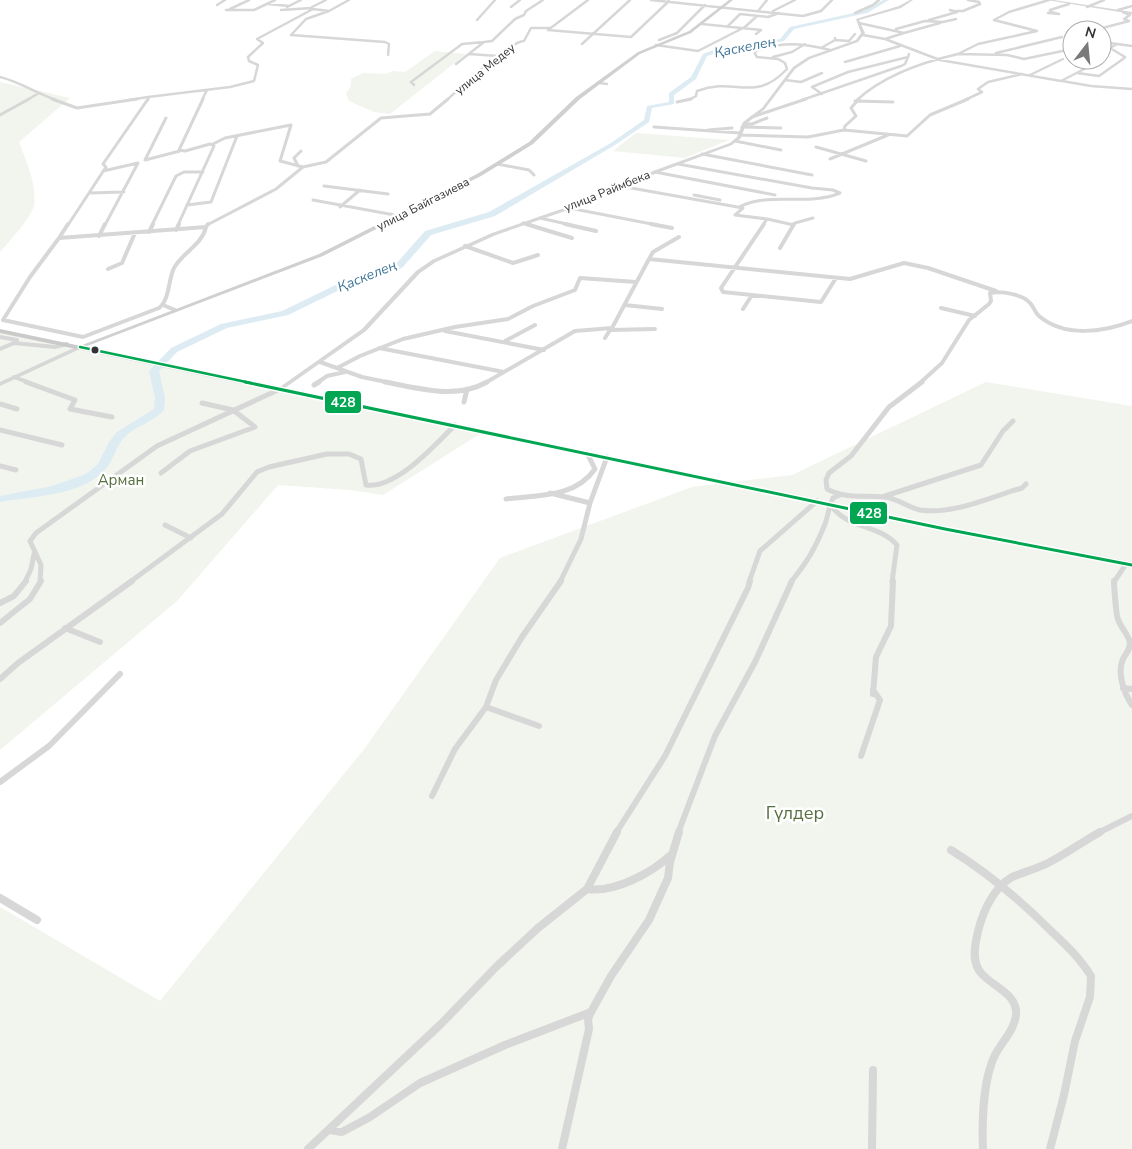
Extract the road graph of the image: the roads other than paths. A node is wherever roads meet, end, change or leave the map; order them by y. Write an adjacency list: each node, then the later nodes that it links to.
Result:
1 (224, 0): 26 (street)
2 (249, 0): 23 (street)
3 (275, 0): 23 (street)
4 (301, 0): 27 (street)
5 (326, 0): 34 (street)
6 (350, 0): 33 (street)
7 (495, 0): 51 (street)
8 (520, 0): 30 (street)
9 (543, 0): 70 (street)
10 (588, 0): 61 (street)
11 (630, 0): 63 (street)
12 (651, 0): 22 (street)
13 (731, 0): 31 (main road, улица Байгазиева)
14 (767, 0): 38 (street)
15 (795, 0): 41 (street)
16 (832, 0): 44 (street)
17 (879, 0): 45 (street)
18 (912, 0): 57 (street)
19 (968, 0): 39 (street)
20 (1048, 0): 25 (street); 83 (street)
21 (1104, 0): 28 (street)
22 (669, 1): 24 (street); 63 (street)
23 (266, 4): 27 (street)
24 (706, 4): 31 (street); 71 (street)
25 (1069, 4): 28 (street); 42 (street)
26 (217, 5)
27 (290, 6): 34 (street)
28 (1087, 6): 40 (street)
29 (1132, 6): 40 (street)
30 (511, 7)
31 (722, 7): 38 (street); 56 (main road, улица Байгазиева)
32 (314, 8): 34 (street); 35 (street); 109 (street)
33 (335, 8): 35 (street); 37 (street)
34 (309, 9)
35 (324, 9): 37 (street)
36 (950, 10): 39 (street)
37 (329, 11): 84 (street)
38 (758, 11): 41 (street)
39 (956, 11): 54 (street)
40 (1116, 11): 43 (street)
41 (771, 12): 44 (street)
42 (1051, 12)
43 (1123, 12): 46 (street); 49 (street)
44 (779, 13): 48 (street)
45 (855, 13)
46 (1132, 13)
47 (757, 16): 48 (street); 58 (street); 60 (street)
48 (772, 16): 53 (street)
49 (1125, 18): 52 (street); 59 (street)
50 (956, 19): 55 (street)
51 (477, 20)
52 (1132, 20)
53 (772, 21)
54 (927, 21): 55 (street); 62 (street)
55 (943, 22): 66 (street)
56 (702, 24): 58 (street); 71 (main road, улица Байгазиева)
57 (859, 24): 62 (street); 67 (street)
58 (727, 26): 60 (street)
59 (1112, 26)
60 (744, 28): 64 (street); 71 (street)
61 (549, 29): 63 (street); 86 (street, улица Медеу)
62 (894, 30): 66 (street)
63 (592, 34): 73 (street)
64 (756, 34)
65 (855, 34): 78 (street)
66 (904, 34): 69 (street)
67 (863, 35): 69 (street); 79 (street)
68 (1062, 37): 85 (street)
69 (886, 39): 76 (street)
70 (484, 42): 82 (street); 106 (street)
71 (658, 43): 141 (main road, улица Байгазиева)
72 (1112, 43): 75 (street)
73 (582, 44)
74 (805, 44): 78 (street); 87 (street); 87 (street)
75 (1116, 44): 77 (street); 95 (street)
76 (900, 46): 81 (street); 90 (street)
77 (1132, 46)
78 (820, 48): 79 (street)
79 (830, 50): 99 (street)
80 (1062, 51): 85 (street)
81 (910, 53): 88 (street); 94 (street); 101 (street)
82 (469, 54): 86 (street); 91 (street)
83 (958, 54): 85 (street); 88 (street)
84 (388, 55)
85 (987, 55)
86 (498, 56): 144 (street, улица Медеу)
87 (769, 58): 114 (street)
88 (936, 58): 96 (street); 113 (street)
89 (1062, 59): 97 (street)
90 (845, 62)
91 (456, 64)
92 (1082, 70): 95 (street)
93 (822, 73): 99 (street)
94 (847, 73): 101 (street); 105 (street)
95 (1076, 73): 102 (street)
96 (1022, 74): 97 (street); 127 (street)
97 (1030, 75): 102 (street)
98 (0, 77): 110 (street)
99 (785, 80): 117 (street)
100 (822, 80): 105 (street)
101 (861, 80): 107 (street)
102 (1062, 81): 108 (street)
103 (831, 83): 107 (street)
104 (844, 83): 107 (street)
105 (820, 84): 111 (street)
106 (414, 85)
107 (841, 87): 111 (street)
108 (1132, 89)
109 (207, 90): 112 (street); 134 (street)
110 (39, 94): 112 (street); 116 (street)
111 (822, 94): 117 (street)
112 (148, 97): 145 (street)
113 (855, 101): 115 (street); 124 (street)
114 (677, 102)
115 (893, 102)
116 (0, 115)
117 (752, 117): 120 (street)
118 (166, 118): 138 (street)
119 (767, 118): 120 (street)
120 (742, 126): 123 (street); 126 (street, улица Раймбека)
121 (654, 127): 125 (street)
122 (732, 128): 125 (street)
123 (781, 128)
124 (844, 130): 126 (street); 127 (street)
125 (703, 131): 126 (street)
126 (740, 134): 129 (street, улица Раймбека)
127 (890, 135): 136 (street)
128 (237, 136): 130 (street); 143 (street); 162 (street)
129 (735, 141): 133 (street); 135 (street, улица Раймбека)
130 (213, 144): 134 (street); 146 (street)
131 (816, 147): 136 (street)
132 (302, 150): 143 (street)
133 (780, 150)
134 (180, 151): 138 (street)
135 (702, 154): 142 (street, улица Раймбека); 149 (street)
136 (841, 154): 137 (street); 139 (street)
137 (830, 159)
138 (145, 160): 140 (street)
139 (866, 161)
140 (138, 162): 145 (street); 154 (street)
141 (497, 164): 148 (street); 166 (main road, улица Байгазиева)
142 (678, 164): 147 (street, улица Раймбека); 165 (street)
143 (298, 166): 144 (street)
144 (304, 167): 172 (street)
145 (103, 171): 155 (street)
146 (203, 172): 162 (street); 176 (street)
147 (655, 172): 150 (street, улица Раймбека); 159 (street)
148 (534, 175)
149 (812, 175)
150 (628, 183): 152 (street, улица Раймбека); 158 (street)
151 (324, 186): 153 (street)
152 (620, 186): 157 (street); 164 (street, улица Раймбека)
153 (360, 190): 156 (street); 163 (street)
154 (124, 192): 155 (street); 178 (street)
155 (89, 194): 180 (street)
156 (388, 194)
157 (684, 196): 158 (street); 165 (street)
158 (696, 196): 161 (street)
159 (775, 196)
160 (313, 200): 163 (street)
161 (720, 200)
162 (187, 205): 174 (street)
163 (340, 207): 166 (street)
164 (569, 208): 167 (street, улица Раймбека); 173 (street)
165 (738, 208): 169 (street)
166 (400, 216): 197 (main road, улица Байгазиева)
167 (540, 218): 171 (street, улица Раймбека); 175 (street)
168 (813, 218): 170 (street)
169 (766, 219): 170 (street); 186 (street)
170 (795, 223): 183 (street)
171 (523, 224): 181 (street); 182 (street, улица Раймбека)
172 (206, 227): 174 (street); 192 (street)
173 (672, 228)
174 (176, 230): 176 (street)
175 (596, 231)
176 (149, 232): 177 (street)
177 (135, 233): 178 (street); 187 (street)
178 (99, 236): 180 (street)
179 (679, 237): 185 (street)
180 (59, 238): 192 (street)
181 (572, 238)
182 (465, 246): 184 (street); 214 (street, улица Раймбека)
183 (780, 248)
184 (538, 255)
185 (649, 259): 186 (street); 189 (street)
186 (735, 268): 188 (street); 191 (street)
187 (108, 269)
188 (836, 278): 190 (street); 191 (street)
189 (636, 282): 193 (street); 202 (street)
190 (996, 291): 198 (street); 199 (street)
191 (752, 295): 196 (street)
192 (163, 305): 197 (street)
193 (625, 305): 195 (street); 203 (street)
194 (941, 308): 198 (street)
195 (662, 309)
196 (743, 309)
197 (175, 310): 210 (main road, улица Байгазиева)
198 (975, 316): 240 (street)
199 (1132, 321)
200 (535, 325): 207 (street)
201 (655, 329): 203 (street)
202 (440, 330): 207 (street); 211 (street)
203 (610, 330): 206 (street); 213 (street)
204 (0, 331): 209 (main road)
205 (0, 337): 208 (street)
206 (605, 338)
207 (505, 341): 213 (street)
208 (22, 342): 209 (street); 212 (street)
209 (66, 344): 210 (main road)
210 (80, 347): 218 (street); 221 (main road)
211 (379, 348): 215 (street); 217 (street)
212 (0, 349)
213 (544, 350): 217 (street)
214 (320, 362): 215 (street); 221 (street, улица Раймбека)
215 (337, 368): 216 (street)
216 (347, 371): 220 (street); 222 (street)
217 (504, 372): 222 (street)
218 (14, 377): 219 (street); 228 (street)
219 (0, 384)
220 (314, 385)
221 (280, 389): 227 (street); 230 (main road)
222 (467, 389): 223 (street)
223 (464, 402)
224 (202, 403): 227 (street)
225 (0, 404): 226 (street)
226 (17, 409)
227 (233, 410): 237 (street); 250 (street)
228 (112, 417)
229 (1013, 421): 241 (street)
230 (455, 425): 233 (main road); 247 (street)
231 (0, 430): 232 (street)
232 (62, 445)
233 (587, 453): 234 (main road); 239 (street)
234 (607, 457): 244 (main road); 245 (street)
235 (0, 466): 236 (street)
236 (16, 470)
237 (161, 474)
238 (1026, 484): 241 (street)
239 (550, 493): 243 (street); 245 (street)
240 (840, 496): 241 (street); 246 (street)
241 (883, 497)
242 (230, 499): 247 (street)
243 (506, 499)
244 (817, 501): 246 (main road); 270 (street)
245 (590, 503): 261 (street)
246 (830, 504): 251 (main road); 263 (street); 268 (street)
247 (229, 506): 249 (street)
248 (164, 525): 249 (street)
249 (191, 538): 254 (street)
250 (34, 554): 252 (street); 253 (street)
251 (1129, 564): 258 (street)
252 (0, 603)
253 (0, 623)
254 (65, 628): 255 (street); 257 (street)
255 (100, 642)
256 (120, 674): 264 (street)
257 (0, 680)
258 (1123, 688): 259 (street); 260 (street)
259 (1132, 689)
260 (1132, 705)
261 (486, 707): 262 (street); 265 (street)
262 (539, 726)
263 (861, 756)
264 (0, 782)
265 (432, 796)
266 (1132, 816): 269 (street)
267 (951, 850): 269 (street)
268 (672, 852): 270 (street); 273 (street)
269 (1002, 885): 279 (street); 280 (street)
270 (587, 889): 275 (street)
271 (0, 898): 272 (street)
272 (37, 920)
273 (591, 1012): 275 (street); 277 (street)
274 (873, 1070): 278 (street)
275 (330, 1130): 276 (street)
276 (308, 1149)
277 (562, 1149)
278 (872, 1149)
279 (983, 1149)
280 (1050, 1149)

